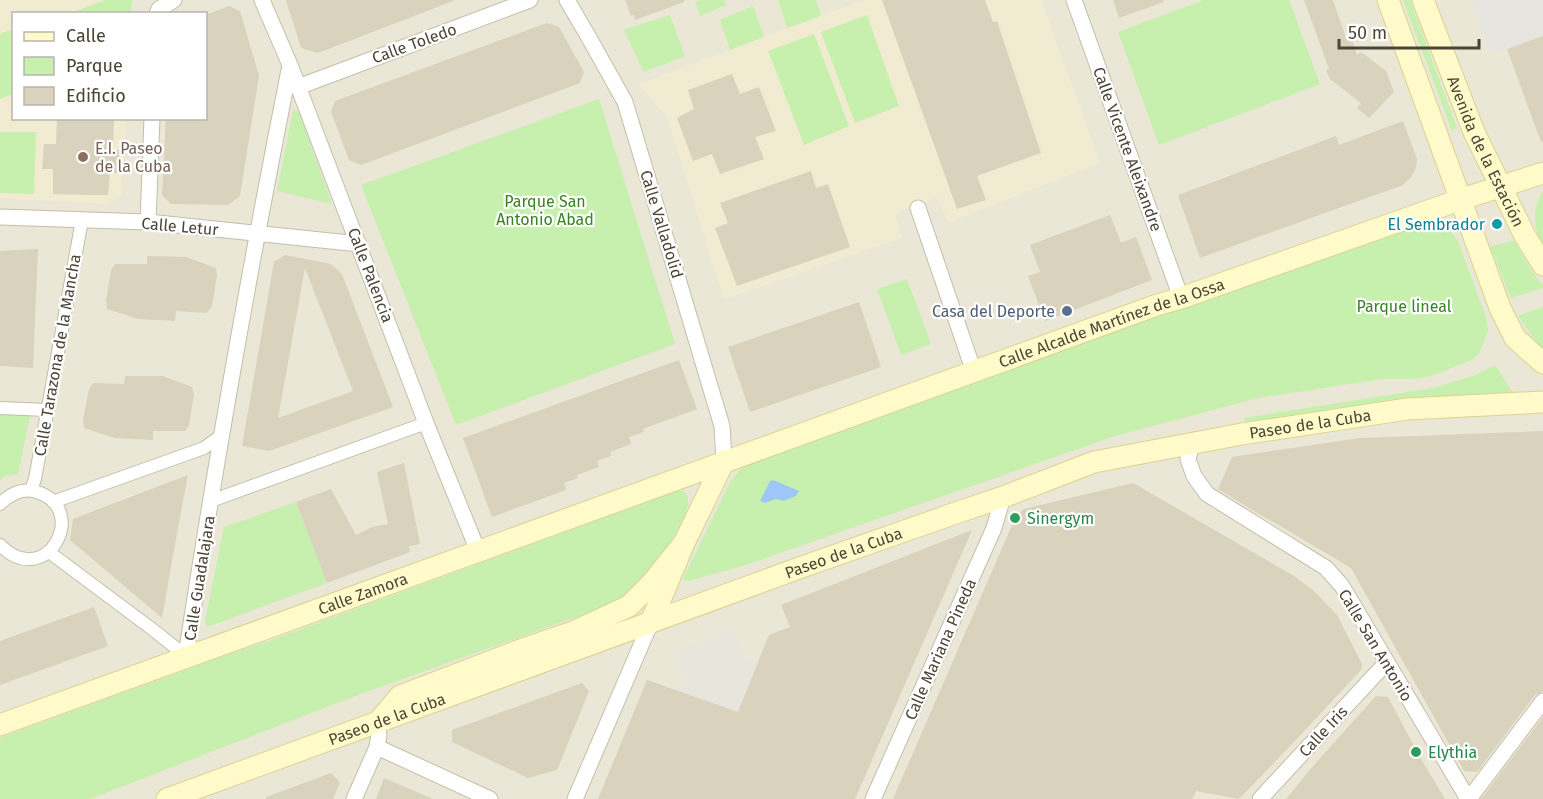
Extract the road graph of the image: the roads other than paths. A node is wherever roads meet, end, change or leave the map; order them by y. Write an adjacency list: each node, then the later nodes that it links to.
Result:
1 (174, 0): 8 (street)
2 (262, 0): 9 (street, Calle Palencia)
3 (530, 0): 10 (street, Calle Toledo)
4 (567, 0): 31 (street, Calle Valladolid)
5 (1074, 0): 22 (street, Calle Vicente Aleixandre)
6 (1388, 0): 14 (main road)
7 (1423, 0): 13 (main road, Avenida de la Estación)
8 (158, 12)
9 (290, 65): 10 (street, Calle Palencia); 19 (street, Calle Guadalajara)
10 (298, 87): 20 (street, Calle Palencia)
11 (152, 120): 18 (street)
12 (1543, 173): 13 (main road, Calle Alcalde Martínez de la Ossa)
13 (1500, 187): 14 (main road, Calle Alcalde Martínez de la Ossa); 21 (main road, Avenida de la Estación)
14 (1462, 199): 22 (main road, Calle Alcalde Martínez de la Ossa); 23 (main road)
15 (918, 208): 24 (street)
16 (0, 217): 17 (street, Calle Letur)
17 (82, 220): 18 (street, Calle Letur); 27 (street, Calle Tarazona de la Mancha)
18 (148, 222): 19 (street, Calle Letur)
19 (257, 234): 20 (street, Calle Letur); 29 (street, Calle Guadalajara)
20 (359, 244): 28 (street, Calle Palencia)
21 (1543, 265)
22 (1181, 298): 24 (main road, Calle Alcalde Martínez de la Ossa)
23 (1543, 363)
24 (974, 372): 31 (main road, Calle Alcalde Martínez de la Ossa)
25 (1543, 402): 30 (main road, Paseo de la Cuba)
26 (0, 408): 27 (street)
27 (46, 410): 32 (street, Calle Tarazona de la Mancha)
28 (426, 423): 35 (street); 39 (street, Calle Palencia)
29 (222, 435): 34 (street); 35 (street, Calle Guadalajara)
30 (1192, 444): 33 (main road, Paseo de la Cuba); 43 (street, Calle San Antonio)
31 (724, 461): 37 (main road); 39 (main road, Calle Zamora)
32 (31, 490): 34 (street); 36 (street)
33 (1003, 498): 41 (main road, Paseo de la Cuba); 52 (street, Calle Mariana Pineda)
34 (53, 501): 40 (street)
35 (211, 501): 42 (street, Calle Guadalajara)
36 (0, 504)
37 (684, 543): 41 (main road); 45 (main road)
38 (0, 545): 40 (street)
39 (478, 551): 42 (main road, Calle Zamora)
40 (49, 552): 42 (street, Calle Guadalajara)
41 (651, 622): 45 (main road, Paseo de la Cuba); 51 (street)
42 (186, 656): 46 (main road, Calle Zamora)
43 (1386, 663): 53 (street, Calle Iris); 54 (street, Calle San Antonio)
44 (1543, 701): 54 (street)
45 (376, 723): 47 (street); 48 (main road, Paseo de la Cuba)
46 (0, 725)
47 (376, 747): 49 (street); 50 (street)
48 (167, 799)
49 (354, 799)
50 (490, 799)
51 (574, 799)
52 (873, 799)
53 (1260, 799)
54 (1469, 799)

